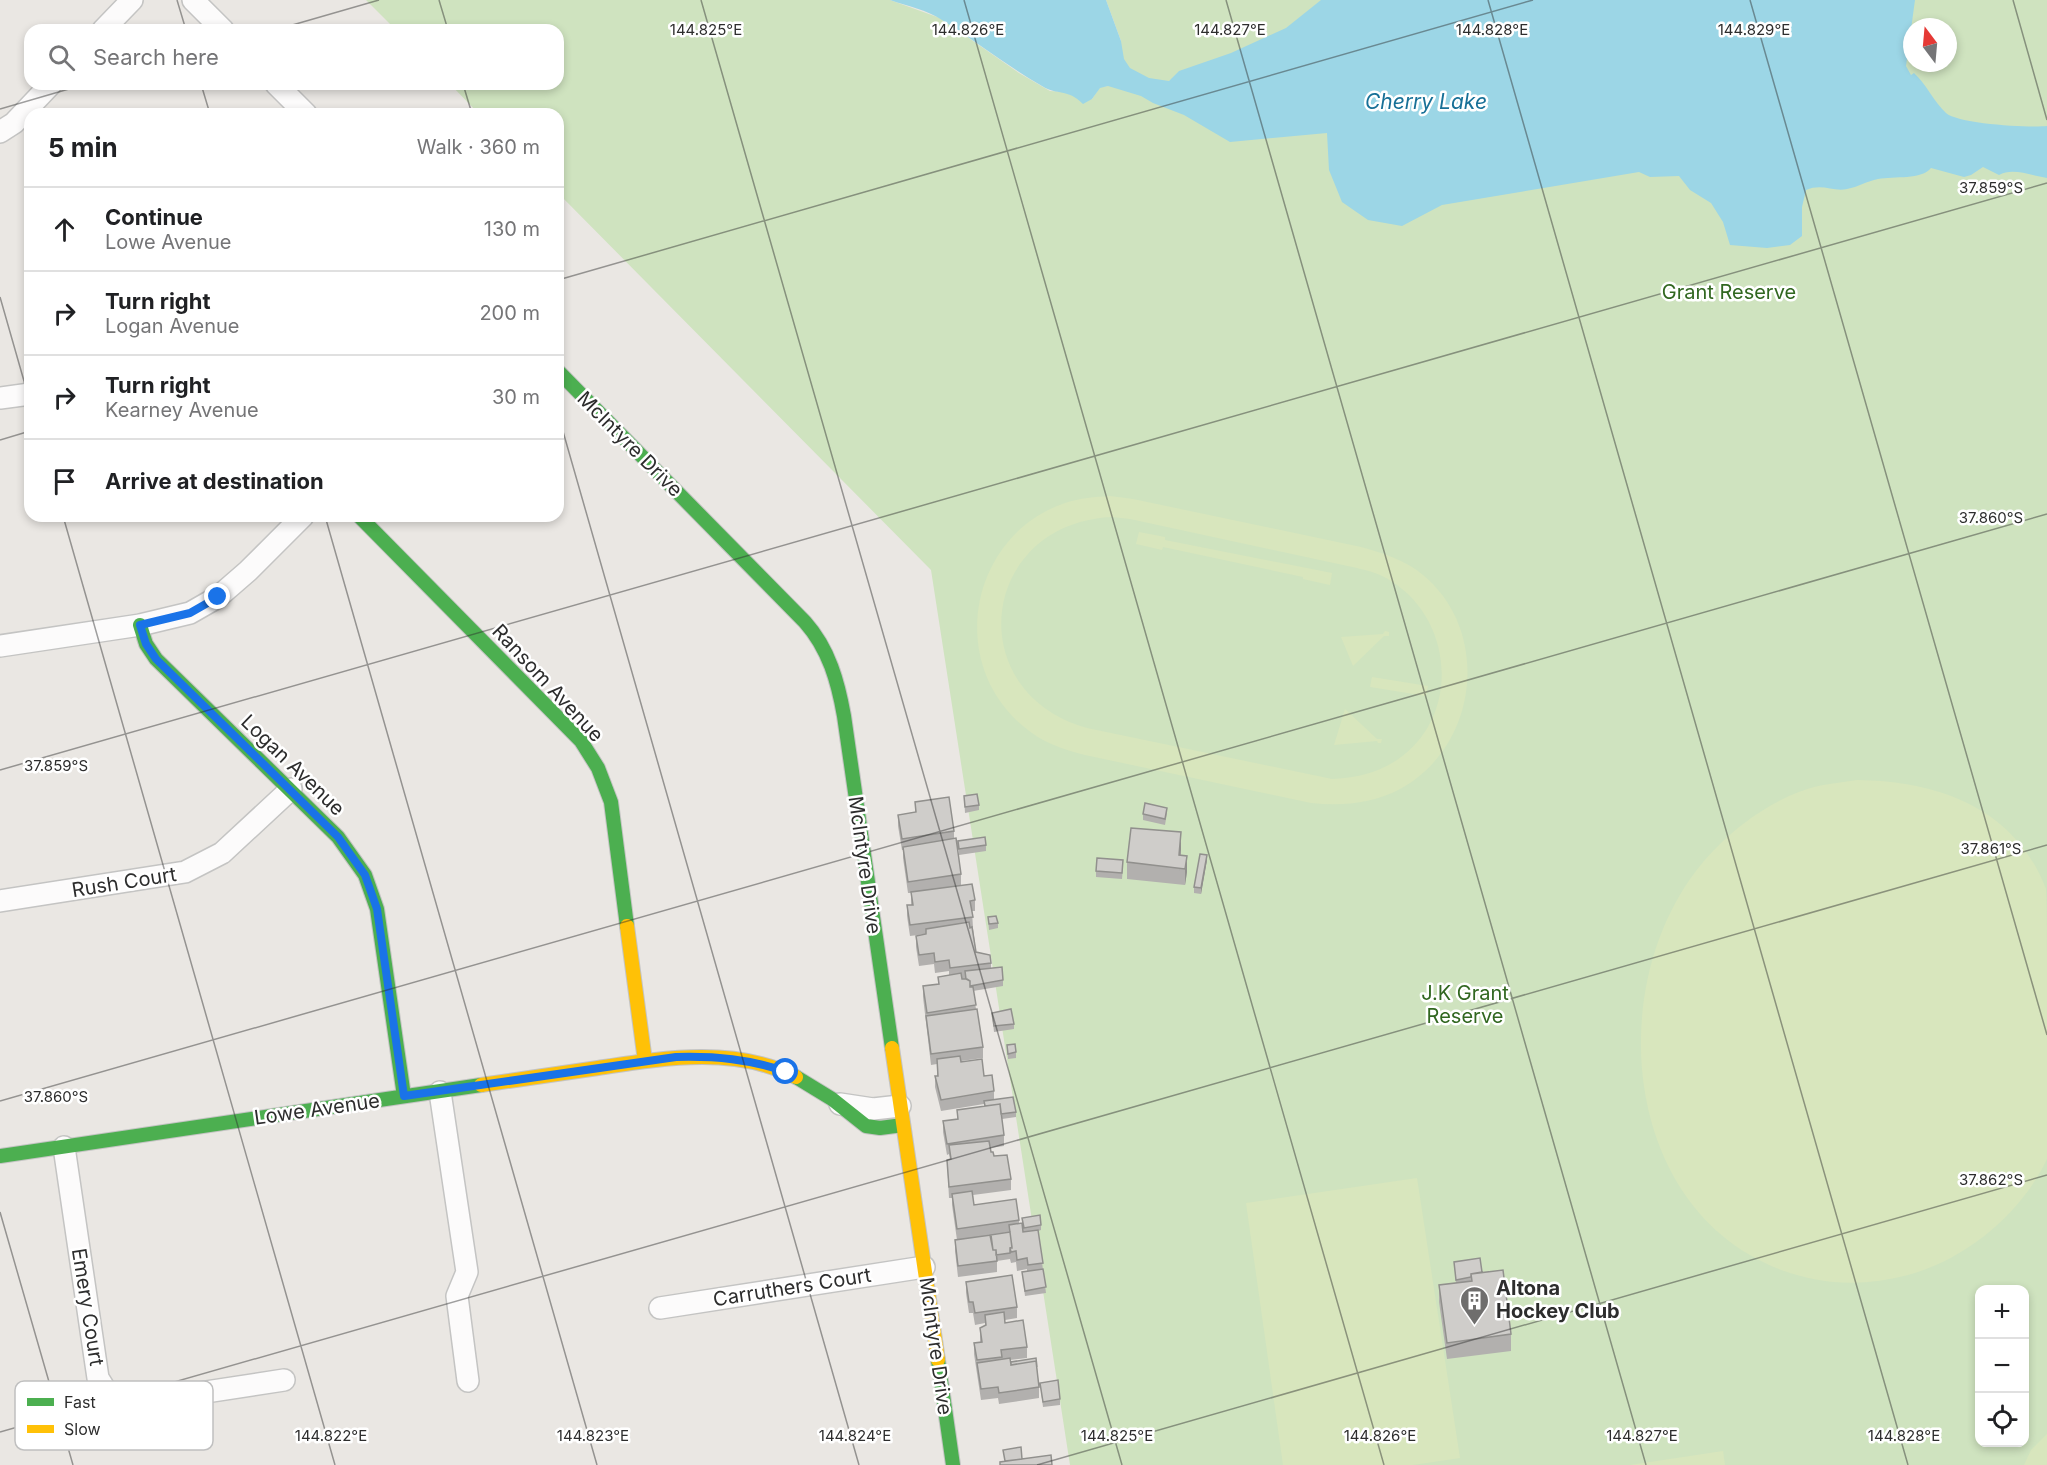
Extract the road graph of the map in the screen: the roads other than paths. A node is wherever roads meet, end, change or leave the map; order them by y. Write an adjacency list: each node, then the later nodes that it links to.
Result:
1 (132, 0): 3 (street)
2 (193, 0): 4 (street)
3 (109, 24)
4 (217, 24)
5 (45, 90): 7 (street)
6 (282, 90): 8 (street)
7 (28, 108)
8 (300, 108)
9 (24, 112): 10 (street)
10 (0, 132)
11 (564, 377): 24 (street, McIntyre Drive)
12 (24, 395): 13 (street)
13 (0, 398)
14 (297, 522): 16 (street)
15 (365, 522): 20 (street, Ransom Avenue)
16 (140, 625): 17 (street); 18 (street, Logan Avenue)
17 (0, 646)
18 (291, 789): 19 (street, Rush Court); 22 (street, Logan Avenue)
19 (0, 901)
20 (645, 1061): 21 (street, Lowe Avenue); 23 (street, Lowe Avenue)
21 (440, 1092): 22 (street, Lowe Avenue); 31 (street)
22 (404, 1096): 25 (street, Lowe Avenue)
23 (839, 1104): 24 (street, Lowe Avenue)
24 (902, 1115): 27 (street, McIntyre Drive)
25 (64, 1147): 26 (street, Lowe Avenue); 30 (street, Emery Court)
26 (0, 1156)
27 (924, 1267): 28 (street, Carruthers Court); 33 (street, McIntyre Drive)
28 (660, 1308)
29 (284, 1380): 32 (street, Emery Court)
30 (101, 1381)
31 (468, 1381)
32 (213, 1391)
33 (953, 1465)

